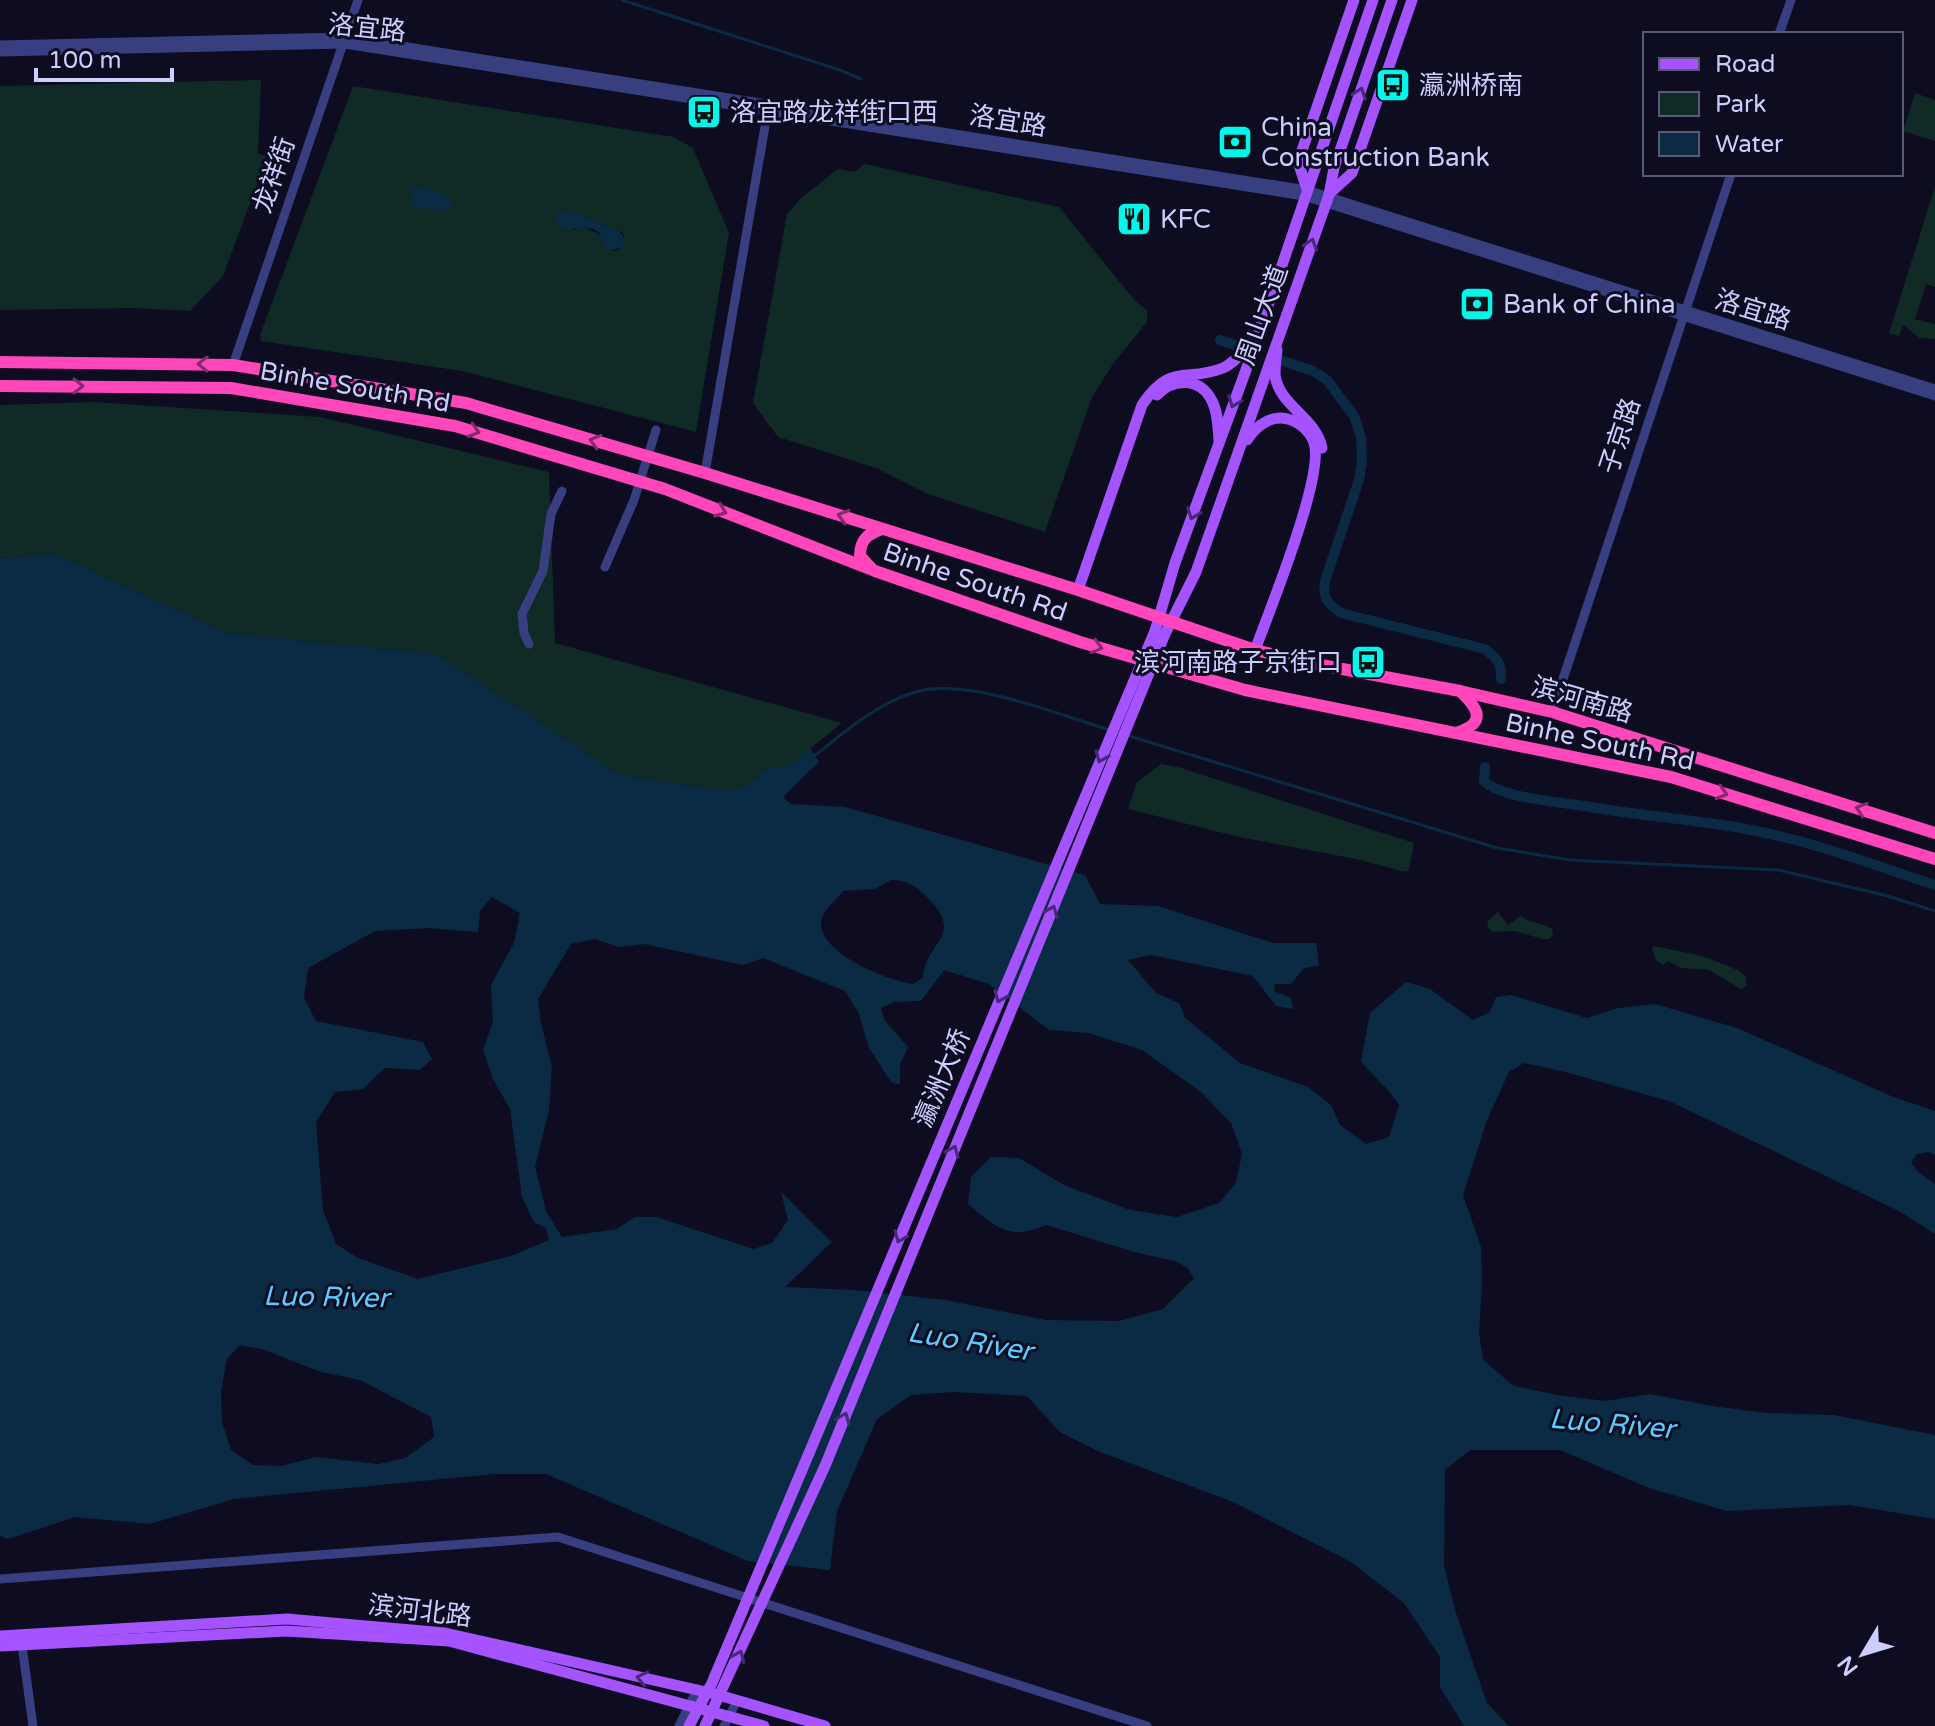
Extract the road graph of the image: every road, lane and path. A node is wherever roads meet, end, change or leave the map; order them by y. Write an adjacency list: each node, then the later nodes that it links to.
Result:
1 (358, 0): 8 (street, 龙祥街)
2 (1354, 0): 13 (main road, 周山大道)
3 (1373, 0): 13 (main road, 周山大道)
4 (1392, 0): 14 (main road, 周山大道, one-way to 4)
5 (1412, 0): 14 (main road, 周山大道)
6 (1791, 0): 7 (street)
7 (1780, 32)
8 (344, 41): 9 (street, 洛宜路); 10 (street, 洛宜路); 11 (street, 洛宜路); 19 (street, 龙祥街)
9 (0, 45)
10 (0, 52)
11 (768, 109): 13 (street, 洛宜路); 27 (street)
12 (1730, 176): 15 (street, 子京路)
13 (1306, 193): 14 (street, 洛宜路); 16 (main road, 周山大道)
14 (1327, 198): 15 (street, 洛宜路); 17 (main road, 周山大道, one-way to 14)
15 (1683, 315): 21 (street, 洛宜路); 22 (street, 洛宜路); 37 (street, 子京路)
16 (1258, 335): 23 (main road); 25 (main road, 周山大道, one-way to 25)
17 (1278, 340): 26 (main road, 周山大道); 29 (main road)
18 (0, 362): 19 (highway, Binhe South Rd, one-way to 18)
19 (233, 365): 27 (highway, Binhe South Rd, one-way to 19)
20 (0, 386): 32 (highway, Binhe South Rd, one-way to 32)
21 (1935, 389)
22 (1935, 396)
23 (1135, 429): 25 (main road); 33 (main road)
24 (656, 430): 31 (street)
25 (1220, 441): 51 (main road, 瀛洲大桥, one-way to 51)
26 (1239, 450): 29 (main road); 52 (main road, 瀛洲大桥, one-way to 26)
27 (705, 473): 30 (highway, Binhe South Rd, one-way to 27)
28 (562, 491): 34 (street)
29 (1305, 510): 35 (main road)
30 (882, 529): 32 (highway); 33 (highway, Binhe South Rd)
31 (605, 567)
32 (875, 571): 38 (highway, Binhe South Rd, one-way to 38)
33 (1078, 590): 35 (highway, Binhe South Rd)
34 (529, 644)
35 (1255, 650): 36 (highway, 滨河南路)
36 (1460, 691): 37 (highway, 滨河南路); 38 (highway)
37 (1552, 712): 39 (highway, 滨河南路, one-way to 37)
38 (1454, 734): 40 (highway, Binhe South Rd, one-way to 40)
39 (1935, 833)
40 (1935, 859)
41 (0, 1579): 55 (street)
42 (0, 1636): 43 (main road, 滨河北路)
43 (19, 1640): 44 (main road, 滨河北路); 45 (main road, 滨河北路, one-way to 43); 47 (main road, 滨河北路); 49 (street)
44 (0, 1646)
45 (697, 1690): 46 (main road, 滨河北路); 47 (street)
46 (737, 1701): 48 (street); 54 (main road, 滨河北路)
47 (689, 1706): 48 (main road, 滨河北路); 50 (street)
48 (726, 1721): 53 (main road, 滨河北路)
49 (30, 1726)
50 (679, 1726)
51 (689, 1726)
52 (705, 1726)
53 (764, 1726)
54 (825, 1726)
55 (1147, 1726)

